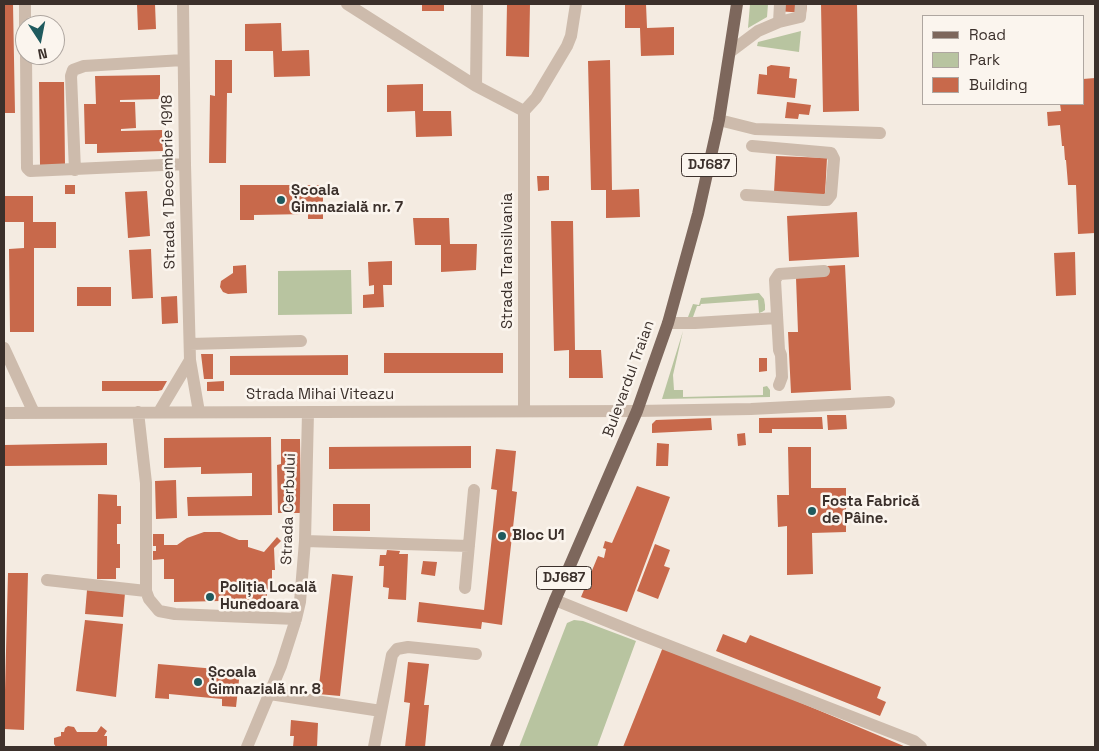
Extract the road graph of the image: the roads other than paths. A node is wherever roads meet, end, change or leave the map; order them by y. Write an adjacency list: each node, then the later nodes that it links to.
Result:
1 (182, 4): 12 (street, Strada 1 Decembrie 1918)
2 (347, 4): 14 (street)
3 (478, 4): 14 (street)
4 (576, 4): 15 (street)
5 (737, 4): 11 (main road, Bulevardul Traian / DJ687)
6 (780, 4): 10 (street)
7 (788, 4): 10 (street)
8 (794, 4): 10 (street)
9 (802, 4): 10 (street)
10 (786, 20): 11 (street)
11 (730, 52): 16 (main road, Bulevardul Traian / DJ687)
12 (183, 60): 19 (street, Strada 1 Decembrie 1918); 20 (street)
13 (26, 65): 20 (street)
14 (476, 86): 15 (street)
15 (524, 111): 31 (street, Strada Transilvania)
16 (719, 120): 17 (street); 24 (main road, Bulevardul Traian / DJ687)
17 (880, 133)
18 (752, 146): 21 (street)
19 (185, 164): 20 (street); 26 (street, Strada 1 Decembrie 1918)
20 (75, 170)
21 (746, 194)
22 (824, 271): 23 (street)
23 (777, 318): 24 (street); 30 (street)
24 (668, 323): 32 (main road, Bulevardul Traian / DJ687)
25 (301, 341): 26 (street)
26 (190, 344): 28 (street, Strada 1 Decembrie 1918)
27 (4, 348): 38 (street)
28 (190, 360): 34 (street); 35 (street, Strada 1 Decembrie 1918)
29 (889, 402): 30 (street, Strada Mihai Viteazu)
30 (782, 408): 32 (street, Strada Mihai Viteazu)
31 (524, 410): 32 (street, Strada Mihai Viteazu); 36 (street, Strada Mihai Viteazu)
32 (637, 411): 45 (main road, Bulevardul Traian / DJ687)
33 (138, 412): 34 (street, Strada Mihai Viteazu); 38 (street, Strada Mihai Viteazu); 44 (street)
34 (159, 412): 35 (street, Strada Mihai Viteazu)
35 (199, 412): 36 (street, Strada Mihai Viteazu)
36 (308, 412): 40 (street, Strada Cerbului)
37 (4, 413): 38 (street, Strada Mihai Viteazu)
38 (34, 413)
39 (474, 490): 41 (street)
40 (305, 541): 41 (street); 46 (street, Strada Cerbului)
41 (469, 546): 43 (street)
42 (47, 580): 44 (street)
43 (465, 588)
44 (146, 590): 46 (street)
45 (555, 600): 52 (main road, Bulevardul Traian / DJ687); 53 (street)
46 (296, 619): 48 (street, Strada Cerbului)
47 (476, 654): 49 (street)
48 (270, 694): 49 (street); 50 (street, Strada Cerbului)
49 (381, 711): 51 (street)
50 (247, 747)
51 (374, 747)
52 (496, 747)
53 (921, 747)

